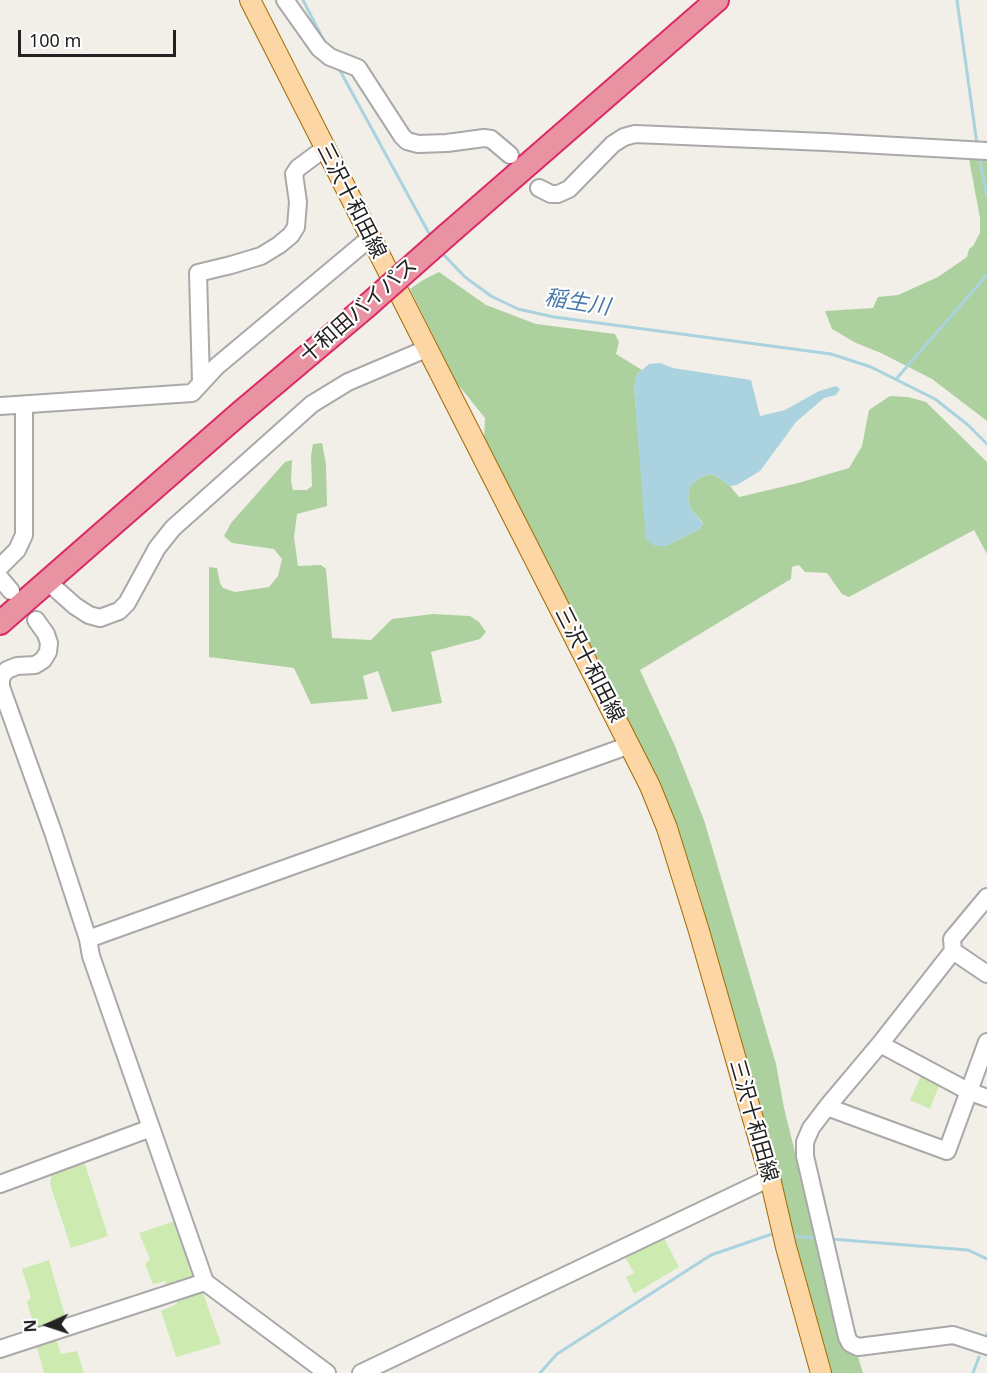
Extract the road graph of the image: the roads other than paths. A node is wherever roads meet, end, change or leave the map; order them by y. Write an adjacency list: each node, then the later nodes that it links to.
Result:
1 (250, 0): 4 (main road, 三沢十和田線)
2 (285, 0): 6 (street)
3 (717, 0): 14 (highway, 十和田バイパス, bridge)
4 (325, 148): 8 (main road, 三沢十和田線); 10 (street)
5 (987, 151): 7 (street)
6 (510, 155)
7 (539, 188)
8 (370, 238): 9 (main road, 三沢十和田線); 10 (street)
9 (426, 349): 14 (street); 17 (main road, 三沢十和田線)
10 (201, 382): 11 (street)
11 (24, 405): 12 (street); 13 (street)
12 (0, 406)
13 (0, 567)
14 (48, 582): 16 (highway, 十和田バイパス)
15 (36, 620): 19 (street)
16 (0, 622)
17 (630, 746): 19 (street); 28 (main road, 三沢十和田線)
18 (987, 897): 20 (street)
19 (88, 939): 27 (street)
20 (953, 951): 21 (street); 23 (street)
21 (987, 974)
22 (987, 1042): 24 (street)
23 (880, 1044): 24 (street); 26 (street)
24 (968, 1091): 25 (street); 26 (street)
25 (987, 1098)
26 (827, 1107): 31 (street)
27 (151, 1128): 29 (street); 30 (street)
28 (770, 1178): 34 (street); 35 (main road, 三沢十和田線)
29 (0, 1184)
30 (205, 1282): 32 (street); 33 (street)
31 (987, 1346)
32 (0, 1349)
33 (327, 1373)
34 (361, 1373)
35 (821, 1373)

